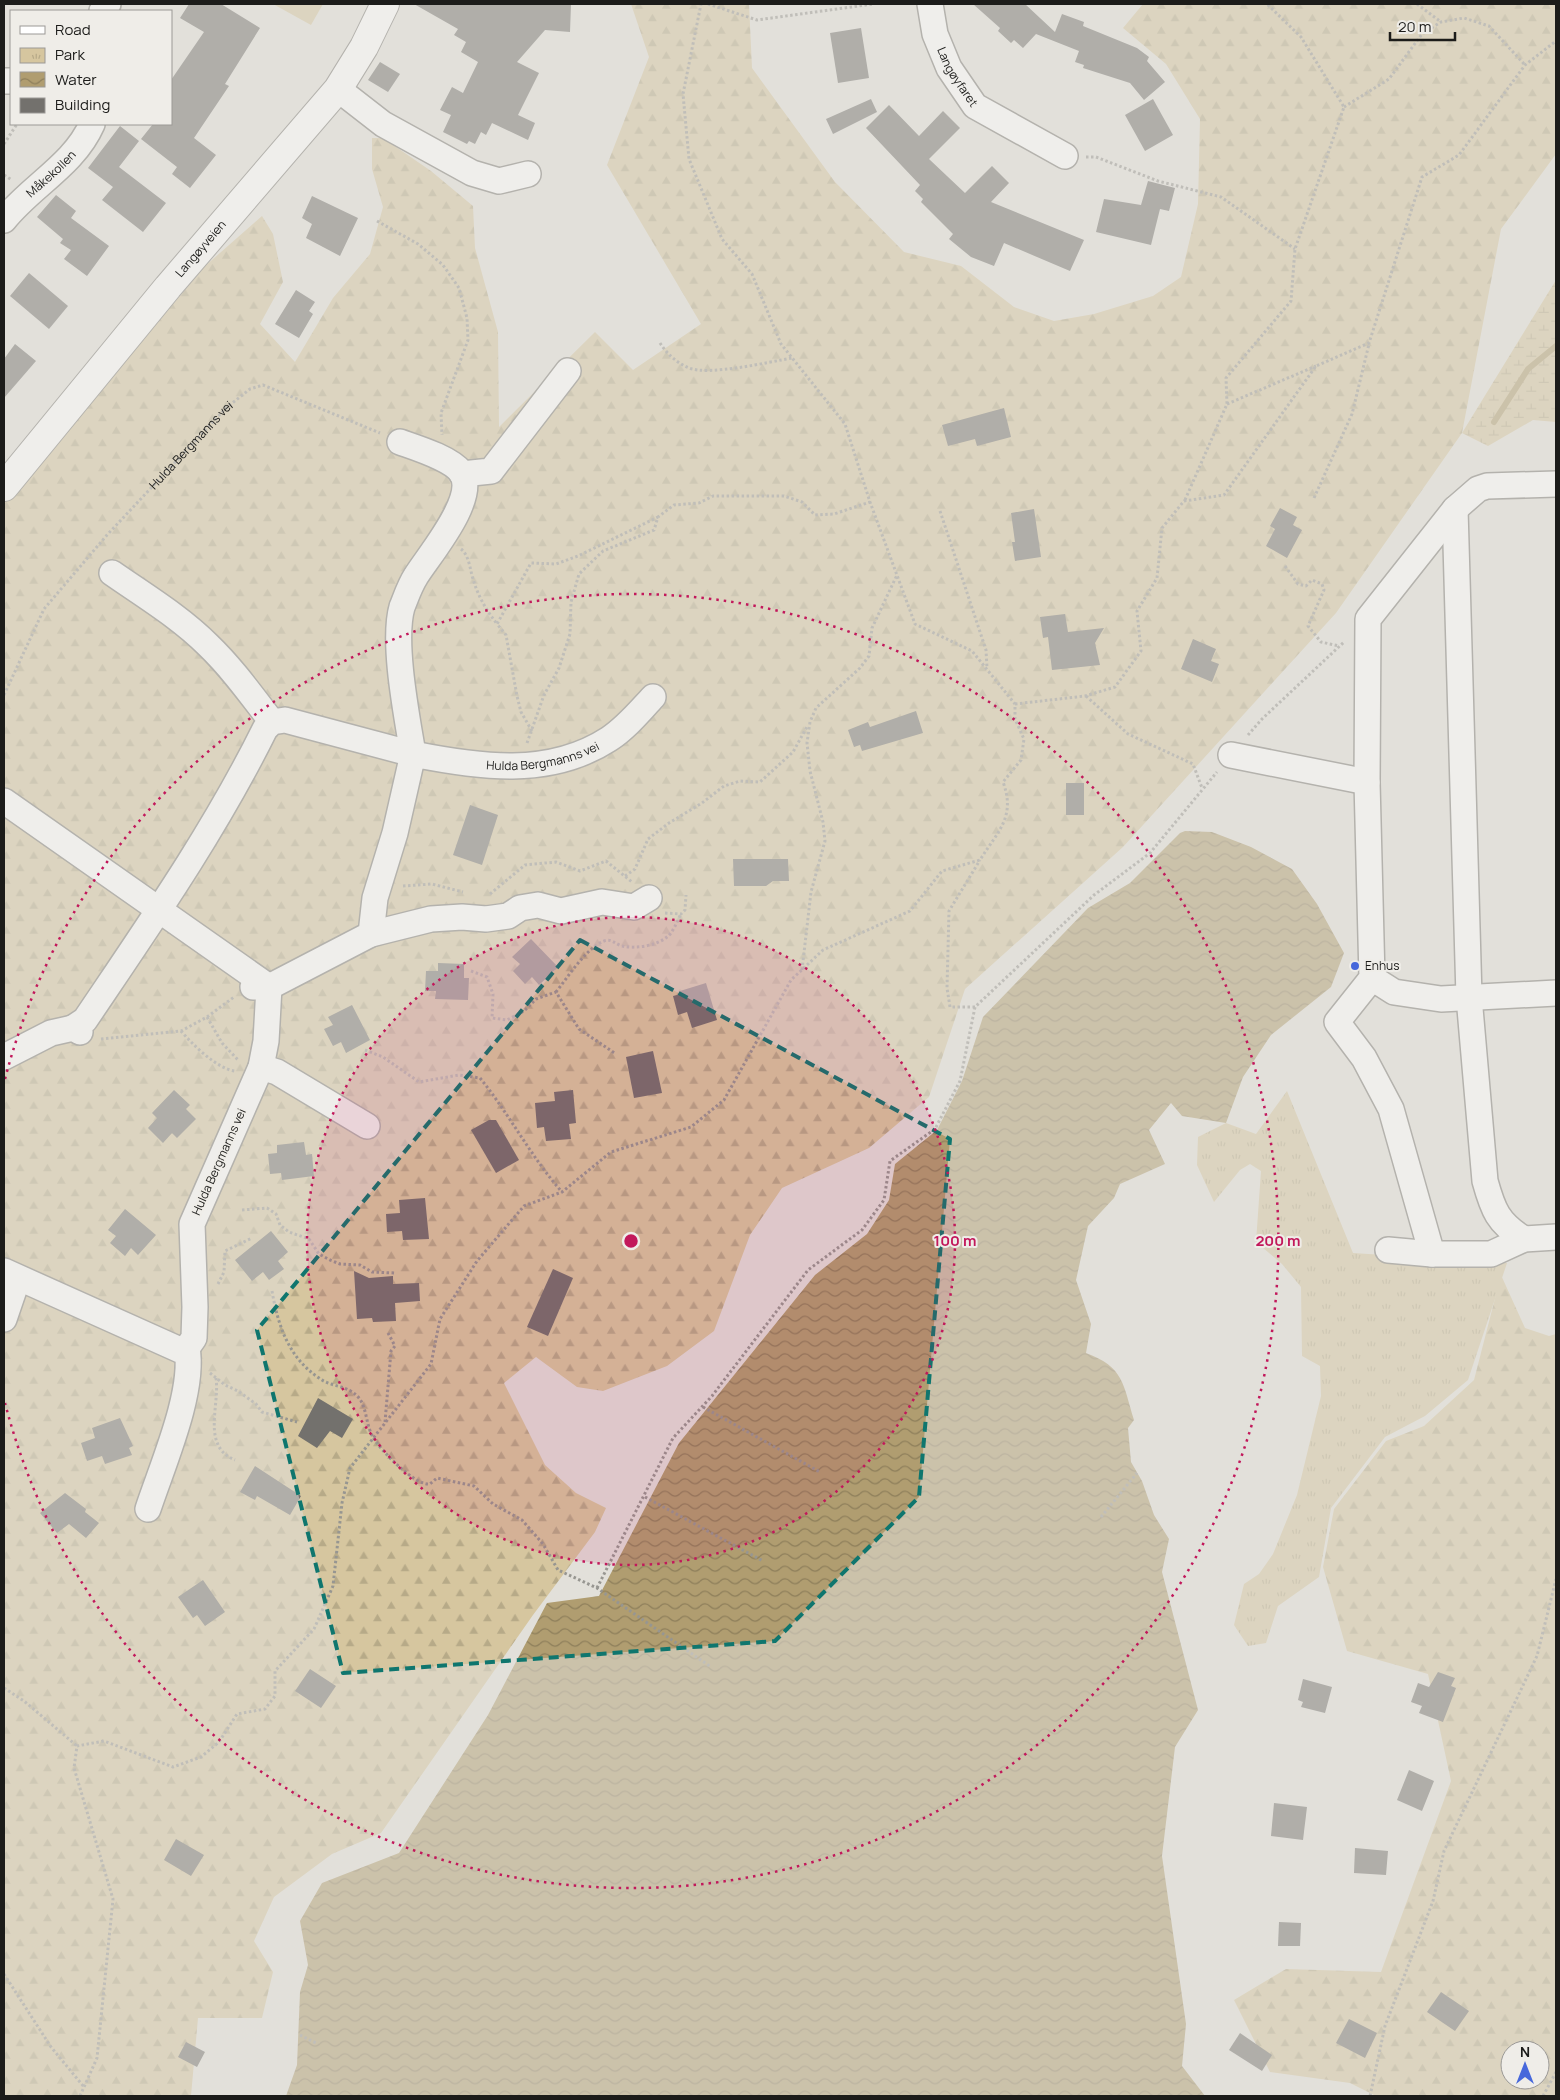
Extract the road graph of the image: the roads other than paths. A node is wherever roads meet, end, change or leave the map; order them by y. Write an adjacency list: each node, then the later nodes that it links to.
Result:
1 (385, 4): 3 (main road, Langøyveien)
2 (930, 4): 5 (street, Langøyfaret)
3 (338, 89): 6 (street); 12 (main road, Langøyveien)
4 (92, 125): 7 (street, Måkekollen)
5 (1065, 156)
6 (528, 174)
7 (4, 220)
8 (568, 370): 10 (street)
9 (400, 442): 10 (street)
10 (462, 474): 17 (street)
11 (1556, 484): 13 (street)
12 (5, 485)
13 (1455, 509): 19 (street); 27 (street)
14 (112, 573): 16 (street)
15 (653, 698): 17 (street, Hulda Bergmanns vei)
16 (272, 722): 17 (street, Hulda Bergmanns vei); 22 (street)
17 (413, 754): 23 (street)
18 (1231, 755): 19 (street)
19 (1366, 782): 24 (street)
20 (4, 800): 22 (street)
21 (649, 898): 23 (street)
22 (160, 911): 25 (street); 28 (street)
23 (371, 934): 25 (street)
24 (1372, 978): 27 (street); 34 (street)
25 (258, 987): 29 (street, Hulda Bergmanns vei)
26 (1556, 993): 27 (street)
27 (1469, 997): 32 (street)
28 (4, 1057)
29 (259, 1073): 30 (street); 37 (street, Hulda Bergmanns vei)
30 (367, 1126)
31 (1556, 1237): 32 (street)
32 (1524, 1239): 34 (street)
33 (1388, 1250): 34 (street)
34 (1432, 1254)
35 (11, 1274): 36 (street); 37 (street)
36 (4, 1320)
37 (189, 1355): 38 (street, Hulda Bergmanns vei)
38 (148, 1509)

